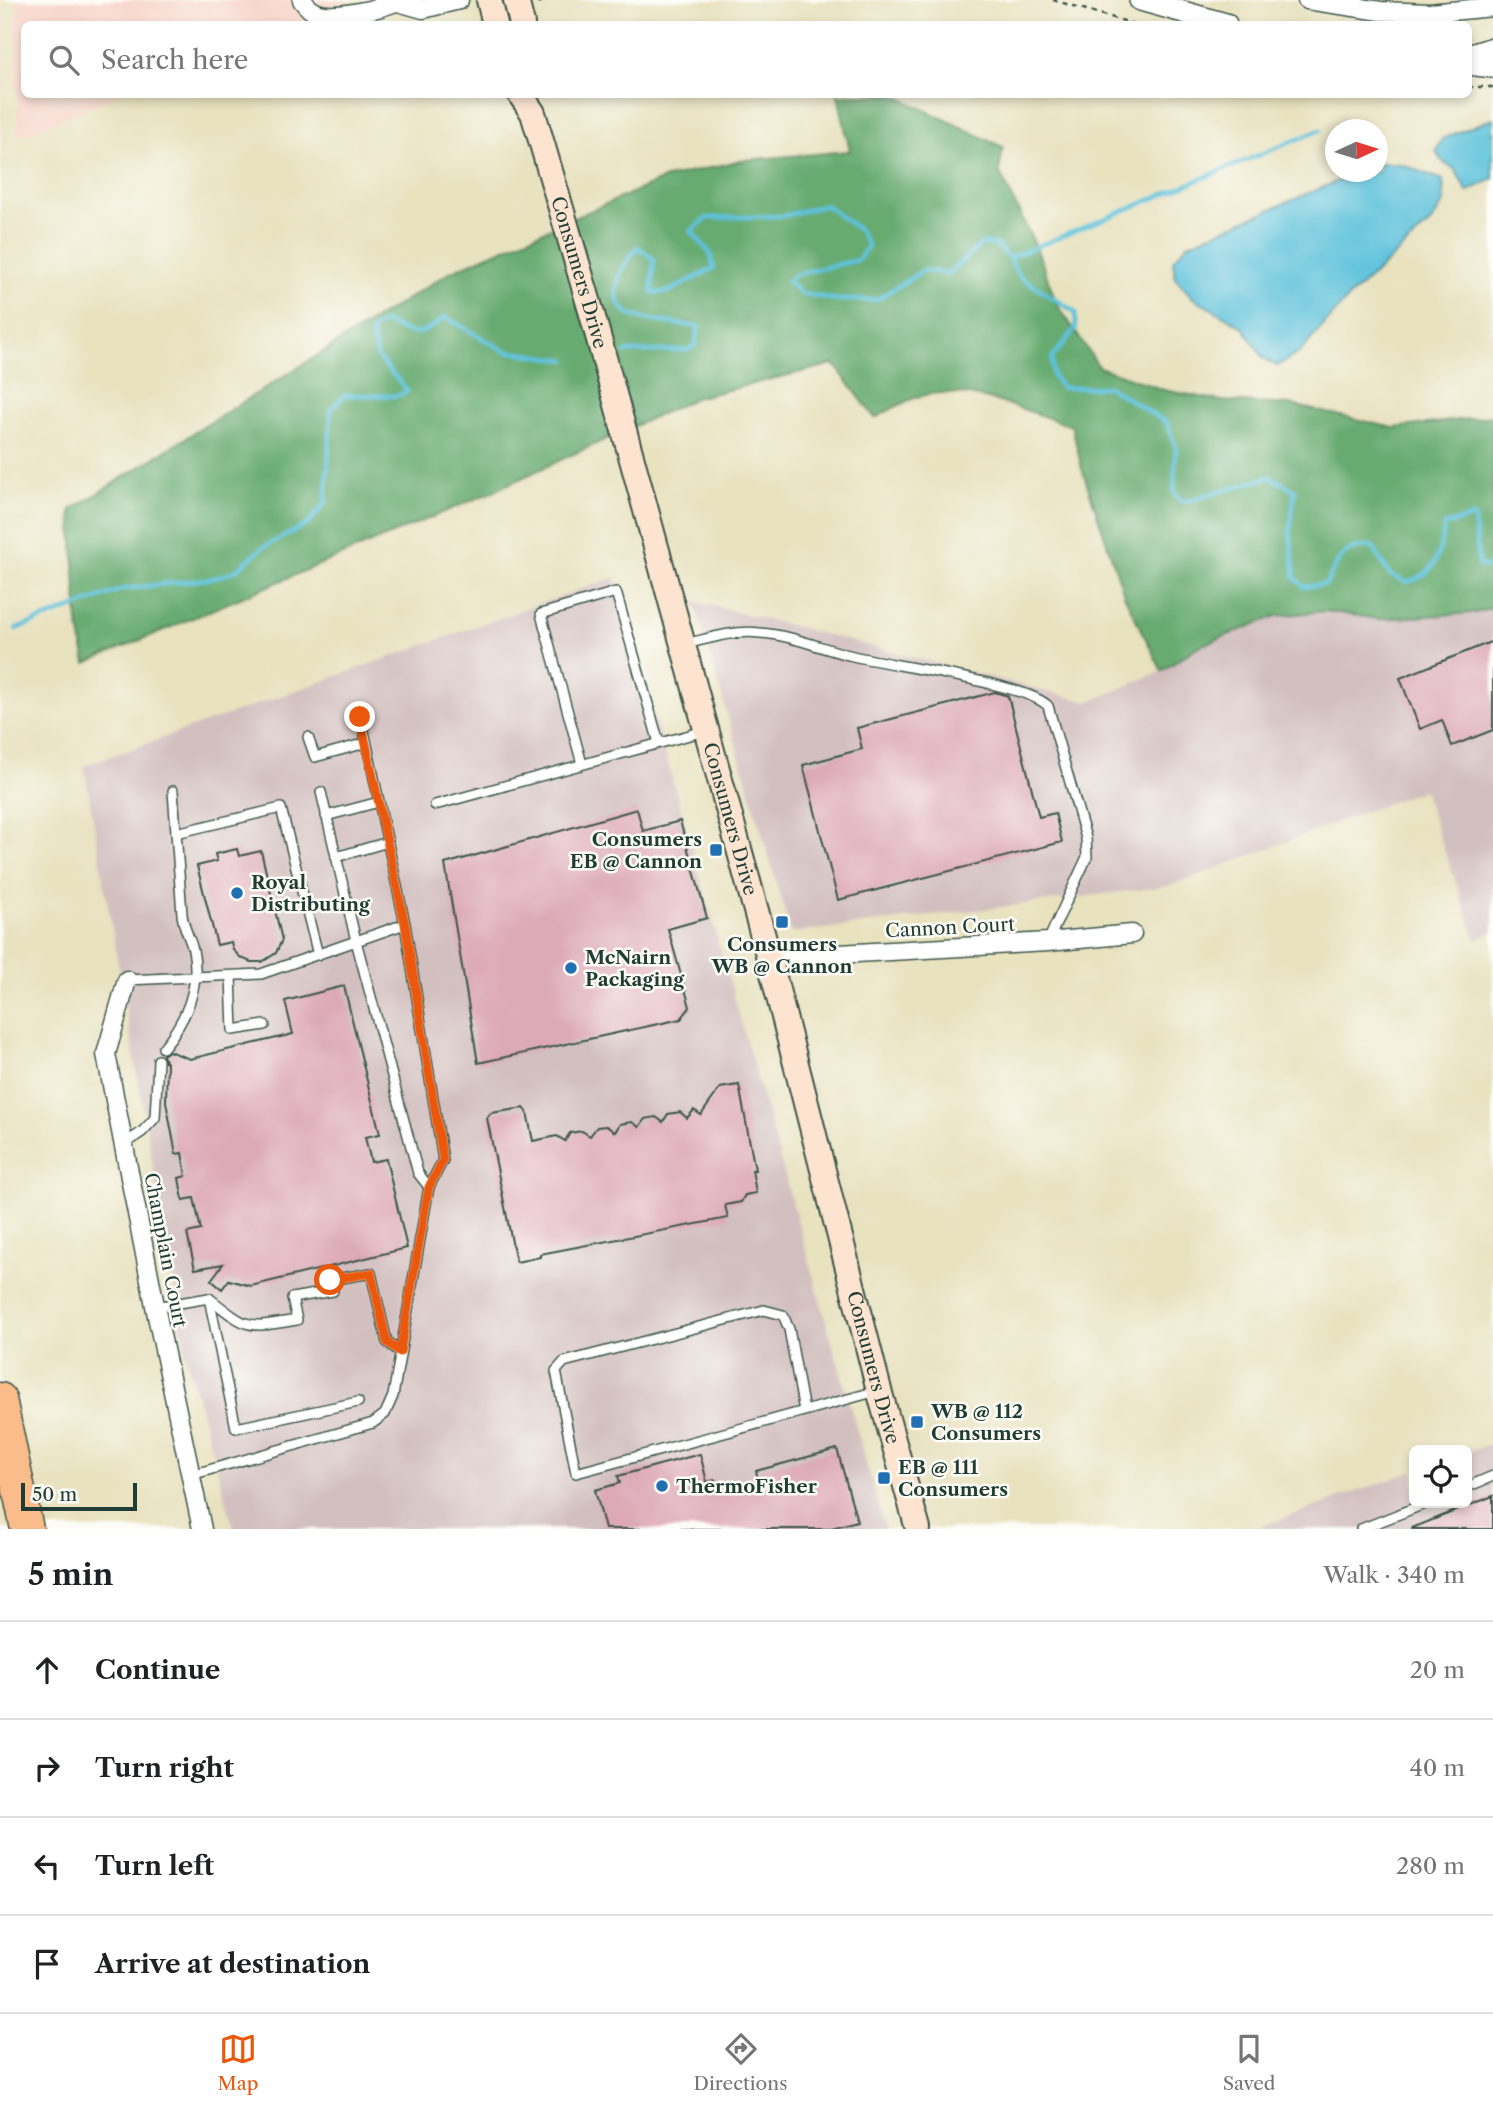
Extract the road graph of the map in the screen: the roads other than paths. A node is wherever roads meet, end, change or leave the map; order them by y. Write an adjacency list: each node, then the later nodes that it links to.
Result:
1 (302, 0): 6 (street)
2 (459, 0): 6 (street)
3 (488, 0): 8 (main road)
4 (1140, 0): 9 (street)
5 (1307, 0): 7 (street)
6 (399, 1)
7 (1493, 7)
8 (494, 21)
9 (1215, 21)
10 (1493, 48): 11 (street)
11 (1472, 55)
12 (1472, 64): 13 (street)
13 (1493, 67)
14 (529, 101): 15 (main road, Consumers Drive)
15 (682, 645): 17 (main road, Consumers Drive); 33 (lane)
16 (360, 717): 19 (lane)
17 (706, 730): 20 (lane); 35 (main road, Consumers Drive)
18 (308, 737): 19 (lane)
19 (366, 743): 24 (lane)
20 (659, 743): 21 (lane); 21 (lane)
21 (582, 764): 25 (lane)
22 (173, 791): 27 (lane)
23 (321, 792): 26 (lane)
24 (379, 803): 26 (lane); 28 (lane)
25 (435, 804)
26 (326, 816): 29 (lane)
27 (176, 833): 34 (lane); 37 (lane)
28 (388, 842): 29 (lane); 30 (lane)
29 (336, 857): 32 (lane)
30 (405, 924): 32 (lane); 43 (lane)
31 (1132, 934): 33 (street, Cannon Court)
32 (356, 942): 34 (lane); 43 (lane)
33 (1048, 942): 35 (street, Cannon Court)
34 (317, 955): 36 (lane)
35 (769, 958): 47 (main road, Consumers Drive)
36 (230, 976): 37 (lane); 39 (lane)
37 (196, 977): 38 (lane); 40 (lane)
38 (127, 980): 42 (street, Champlain Court)
39 (265, 1026)
40 (163, 1048)
41 (159, 1060): 42 (lane)
42 (124, 1144): 45 (street, Champlain Court)
43 (429, 1187): 46 (lane)
44 (209, 1298): 45 (lane); 46 (lane); 49 (lane)
45 (155, 1307): 51 (street, Champlain Court)
46 (400, 1352): 51 (lane)
47 (879, 1391): 50 (lane); 57 (main road, Consumers Drive)
48 (0, 1399): 55 (highway)
49 (358, 1402)
50 (804, 1411): 50 (lane)
51 (191, 1475): 56 (street, Champlain Court)
52 (1493, 1476): 53 (lane)
53 (1472, 1485)
54 (1414, 1508): 58 (lane)
55 (27, 1529)
56 (202, 1529)
57 (918, 1529)
58 (1361, 1529)

